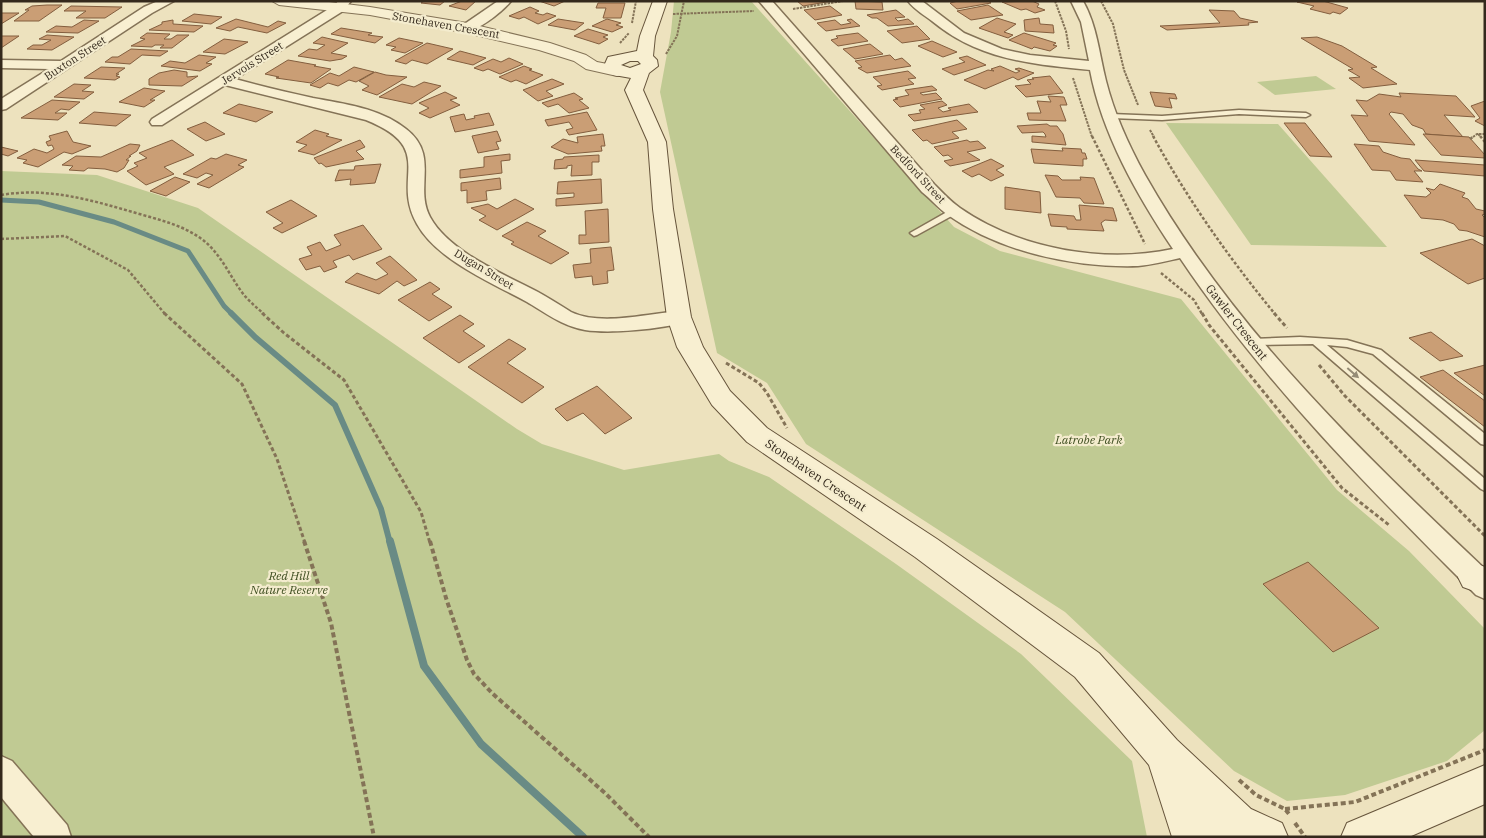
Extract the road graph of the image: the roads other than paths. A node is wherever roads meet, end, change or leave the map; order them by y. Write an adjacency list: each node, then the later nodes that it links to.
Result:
1 (168, 1): 9 (street, Buxton Street)
2 (279, 1): 8 (main road, Stonehaven Crescent)
3 (505, 1): 10 (street)
4 (660, 1): 13 (main road)
5 (765, 1): 20 (street, Bedford Street)
6 (914, 1): 14 (street)
7 (1077, 1): 14 (street, Gawler Crescent)
8 (342, 5): 10 (main road, Stonehaven Crescent); 15 (street, Jervois Street)
9 (152, 6): 12 (street, Buxton Street)
10 (467, 28): 13 (main road, Stonehaven Crescent)
11 (1, 64): 12 (street)
12 (64, 65): 16 (street, Buxton Street)
13 (628, 65): 23 (main road, Stonehaven Crescent)
14 (1096, 66): 18 (street, Gawler Crescent)
15 (224, 81): 19 (street, Jervois Street); 23 (street, Dugan Street)
16 (1, 106)
17 (1306, 115): 18 (lane)
18 (1111, 116): 22 (street, Gawler Crescent)
19 (157, 122)
20 (954, 211): 21 (lane); 22 (street, Bedford Street)
21 (914, 233)
22 (1184, 252): 25 (street, Gawler Crescent)
23 (679, 317): 29 (main road, Stonehaven Crescent)
24 (1316, 341): 25 (lane); 26 (lane); 27 (lane, one-way to 27)
25 (1252, 342): 28 (street, Gawler Crescent)
26 (1485, 440)
27 (1485, 486)
28 (1481, 582)
29 (1164, 753): 32 (main road, Stonehaven Crescent); 34 (main road, Stonehaven Crescent)
30 (1, 772): 33 (street)
31 (1485, 784): 35 (main road)
32 (1237, 833)
33 (55, 837)
34 (1192, 837)
35 (1361, 837)

